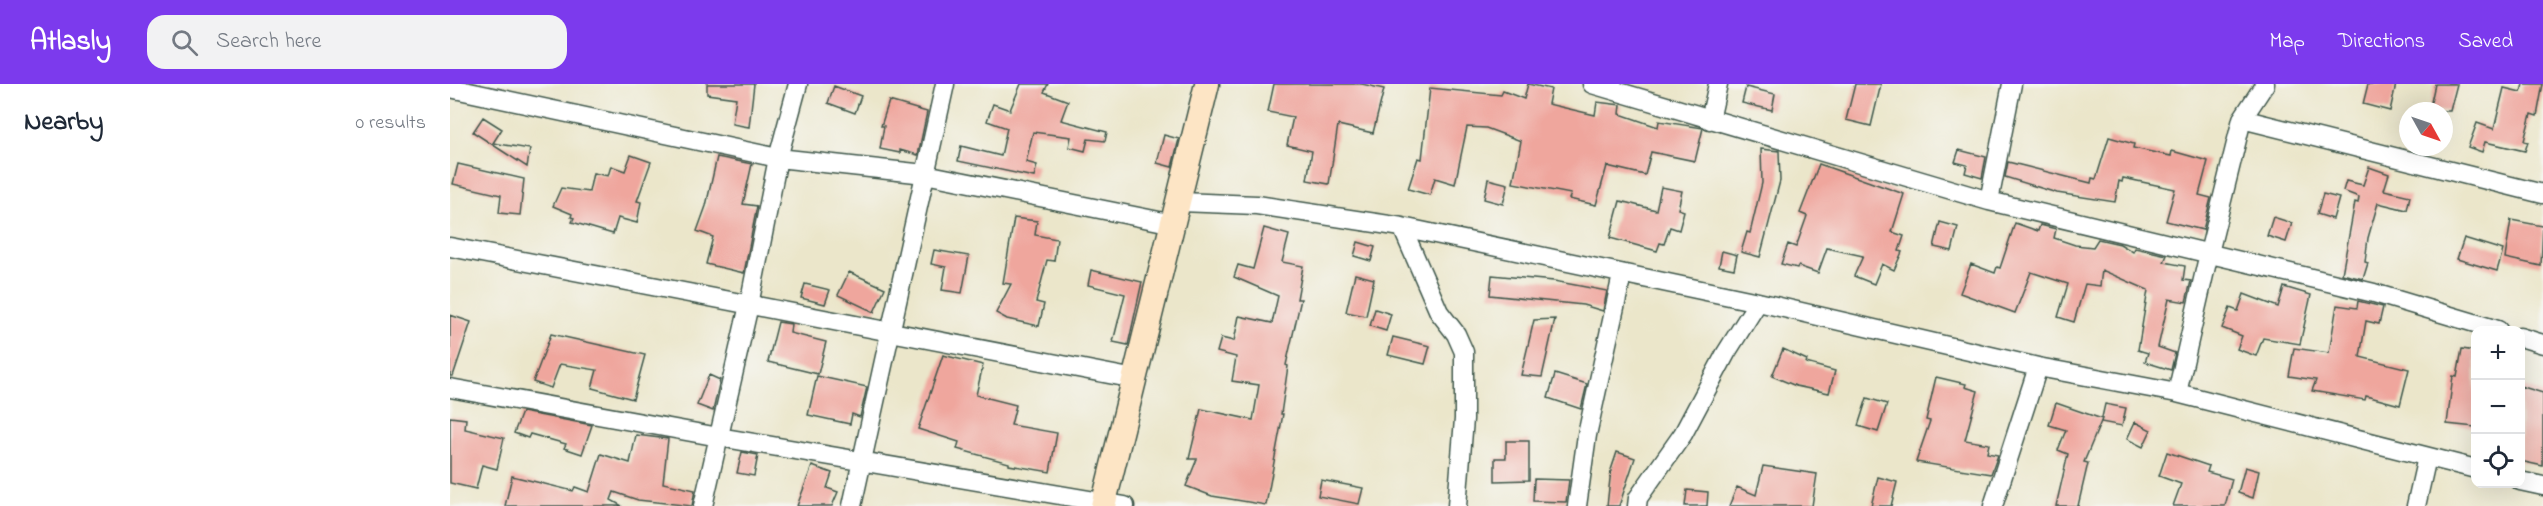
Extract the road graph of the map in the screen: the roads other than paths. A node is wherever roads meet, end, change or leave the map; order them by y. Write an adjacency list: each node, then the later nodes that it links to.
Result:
1 (798, 84): 11 (street)
2 (945, 84): 12 (street)
3 (1207, 84): 15 (main road)
4 (1592, 84): 10 (street)
5 (1718, 84): 10 (street)
6 (2012, 84): 14 (street)
7 (2265, 84): 9 (street)
8 (450, 88): 11 (street)
9 (2242, 119): 13 (street); 18 (street)
10 (1710, 120): 14 (street)
11 (778, 158): 12 (street); 21 (street)
12 (925, 174): 15 (street); 23 (street)
13 (2543, 194)
14 (1989, 201): 18 (street)
15 (1177, 213): 16 (street); 27 (main road)
16 (1402, 227): 19 (street); 39 (street)
17 (450, 247): 21 (street)
18 (2208, 253): 22 (street); 29 (street)
19 (1622, 275): 20 (street); 40 (street)
20 (1758, 302): 26 (street); 41 (street)
21 (749, 305): 23 (street); 30 (street)
22 (2485, 326)
23 (889, 332): 27 (street); 32 (street)
24 (2525, 339): 25 (street)
25 (2543, 344)
26 (2038, 367): 29 (street); 42 (street)
27 (1136, 379): 36 (main road)
28 (450, 388): 30 (street)
29 (2177, 393): 31 (street)
30 (719, 437): 32 (street); 37 (street)
31 (2427, 457): 33 (street); 43 (street)
32 (862, 462): 36 (street); 38 (street)
33 (2471, 468)
34 (2525, 482): 35 (street)
35 (2543, 486)
36 (1111, 505)
37 (703, 506)
38 (852, 506)
39 (1457, 506)
40 (1577, 506)
41 (1637, 506)
42 (1993, 506)
43 (2416, 506)

